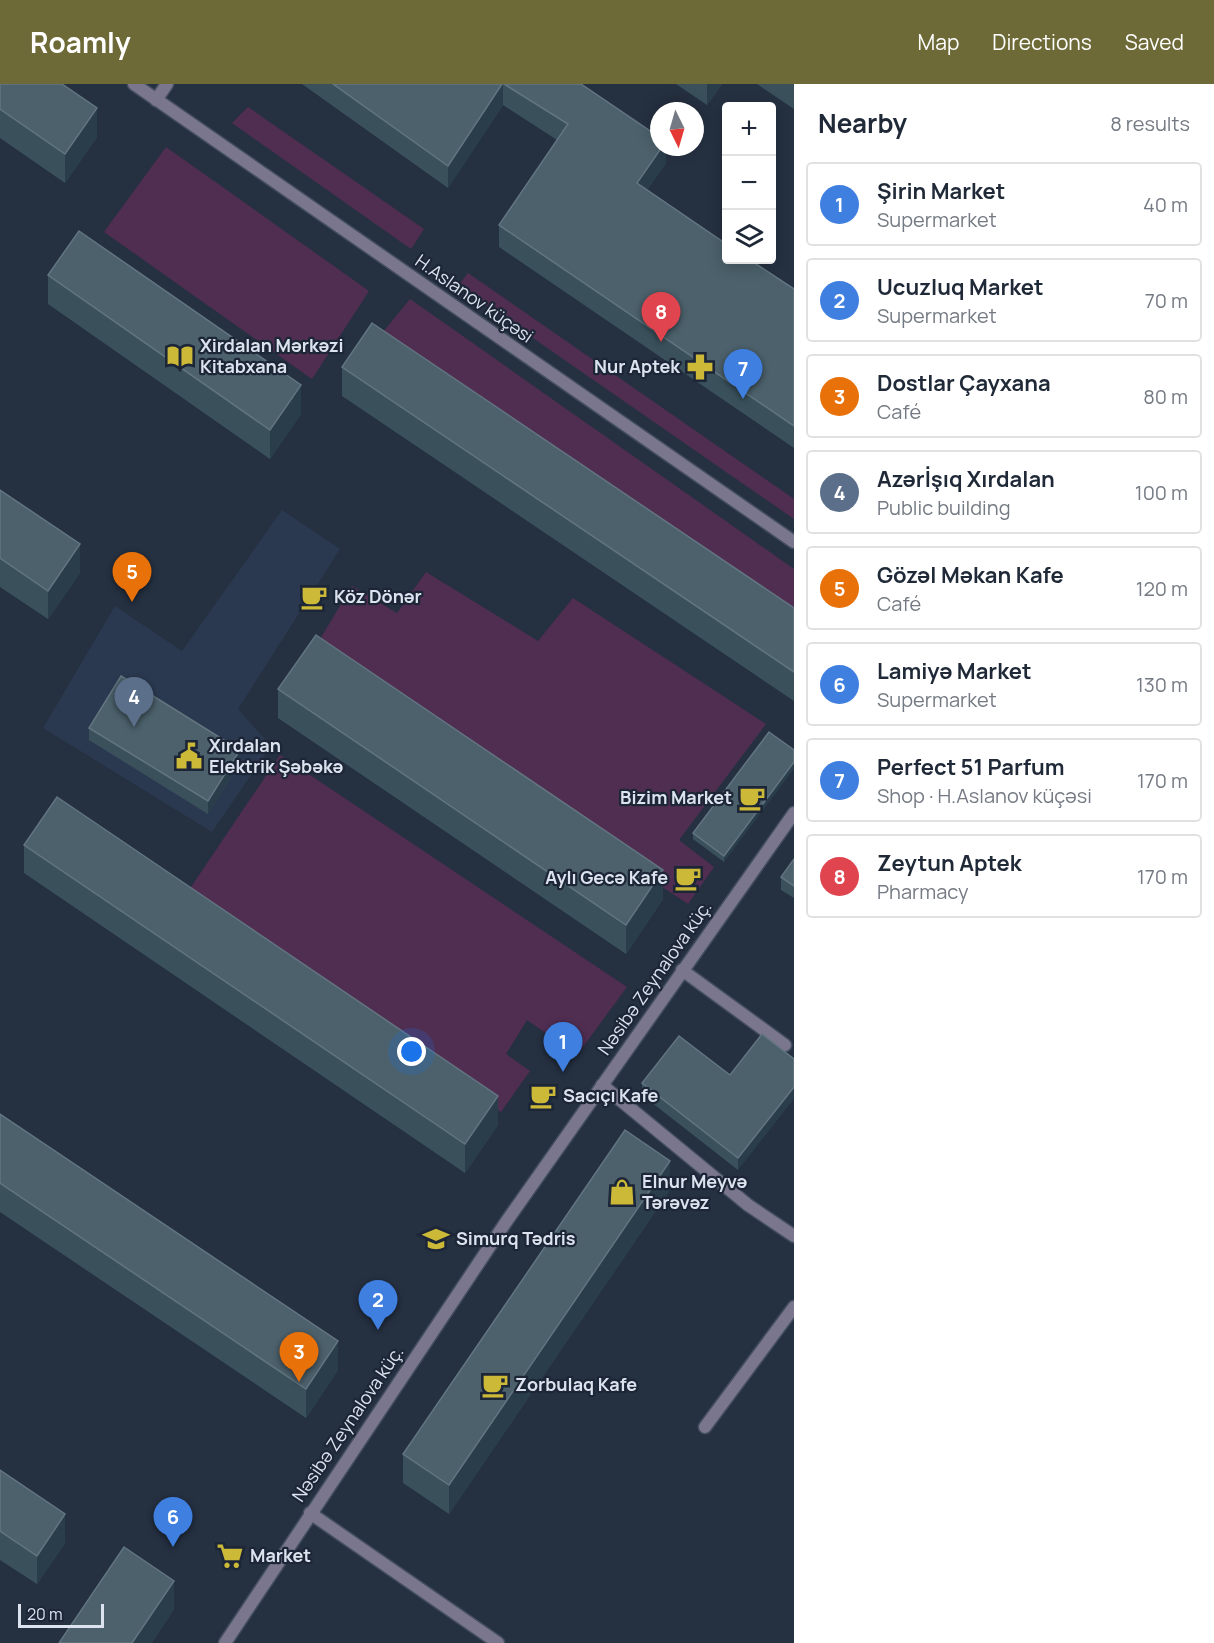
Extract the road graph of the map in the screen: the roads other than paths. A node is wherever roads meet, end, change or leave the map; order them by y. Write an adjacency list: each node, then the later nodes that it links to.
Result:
1 (134, 84): 3 (street, H.Aslanov küçəsi)
2 (167, 84): 3 (street)
3 (156, 100): 4 (street, H.Aslanov küçəsi)
4 (794, 542)
5 (794, 813): 6 (street, Nəsibə Zeynalova küç.)
6 (682, 970): 7 (street); 8 (street, Nəsibə Zeynalova küç.)
7 (785, 1046)
8 (602, 1084): 9 (street); 12 (street, Nəsibə Zeynalova küç.)
9 (794, 1236)
10 (794, 1307): 11 (street)
11 (705, 1427)
12 (310, 1513): 13 (street, Nəsibə Zeynalova küç.); 14 (street)
13 (225, 1643)
14 (498, 1643)

